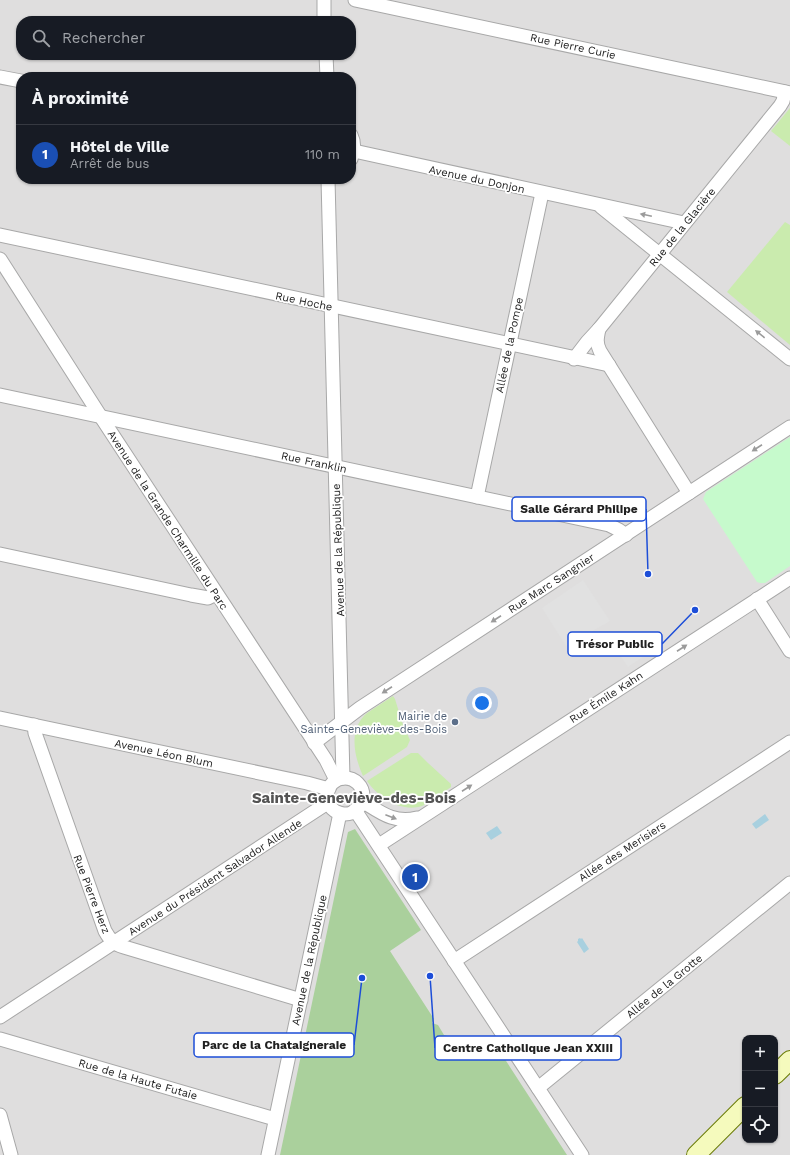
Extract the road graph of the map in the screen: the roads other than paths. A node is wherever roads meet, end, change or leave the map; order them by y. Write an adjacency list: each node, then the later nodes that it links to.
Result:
1 (324, 0): 3 (street)
2 (355, 0): 8 (street, Rue Pierre Curie)
3 (324, 16)
4 (326, 60): 5 (street)
5 (326, 72)
6 (0, 76): 7 (street)
7 (16, 80)
8 (787, 92): 13 (street, Rue de la Glacière)
9 (356, 156): 11 (street, Avenue du Donjon)
10 (328, 184): 17 (street, Avenue de la République)
11 (542, 193): 12 (street, Avenue du Donjon); 19 (street, Allée de la Pompe)
12 (600, 205): 13 (street, Avenue du Donjon, one-way to 12); 15 (street)
13 (684, 223): 15 (street, Rue de la Glacière)
14 (0, 236): 17 (street, Rue Hoche)
15 (660, 254): 18 (street, Rue de la Glacière); 21 (street, one-way to 15)
16 (0, 259): 24 (street, Avenue de la Grande Charmille du Parc)
17 (331, 306): 19 (street, Rue Hoche); 26 (street, Avenue de la République)
18 (599, 329): 20 (street, Rue de la Glacière); 22 (street)
19 (510, 345): 20 (street, Rue Hoche); 28 (street, Allée de la Pompe)
20 (574, 359): 22 (street, Rue Hoche)
21 (790, 359)
22 (608, 365): 27 (street)
23 (0, 395): 24 (street, Rue Franklin)
24 (101, 417): 26 (street, Rue Franklin); 32 (street, Avenue de la Grande Charmille du Parc)
25 (790, 427): 27 (street, Rue Marc Sangnier, one-way to 27)
26 (335, 467): 28 (street, Rue Franklin); 36 (street, Avenue de la République)
27 (689, 493): 29 (street, Rue Marc Sangnier)
28 (476, 497): 29 (street, Rue Franklin)
29 (626, 535): 36 (street, Rue Marc Sangnier, one-way to 36)
30 (0, 554): 32 (street)
31 (790, 578): 33 (street, Rue Émile Kahn)
32 (216, 594): 39 (street, Avenue de la Grande Charmille du Parc)
33 (757, 599): 34 (street); 43 (street, Rue Émile Kahn, one-way to 33)
34 (790, 652)
35 (0, 718): 37 (street, Avenue Léon Blum)
36 (342, 721): 39 (street, Rue Marc Sangnier); 40 (street, Avenue de la République)
37 (34, 725): 40 (street, Avenue Léon Blum); 46 (street, Rue Pierre Herz)
38 (790, 742): 47 (street, Allée des Merisiers)
39 (314, 743): 40 (street, Avenue de la Grande Charmille du Parc)
40 (334, 787): 41 (street); 42 (street); 46 (street, Avenue du Président Salvador Allende)
41 (358, 806): 42 (street); 43 (street, Rue Émile Kahn, one-way to 43); 44 (street)
42 (340, 813): 48 (street, Avenue de la République)
43 (423, 817): 44 (street, Rue Émile Kahn)
44 (379, 845): 47 (street)
45 (790, 883): 53 (street, Allée de la Grotte)
46 (113, 943): 48 (street, Rue Pierre Herz); 49 (street, Avenue du Président Salvador Allende)
47 (454, 961): 53 (street)
48 (301, 1000): 56 (street, Avenue de la République)
49 (0, 1017)
50 (0, 1039): 56 (street, Rue de la Haute Futaie)
51 (790, 1060): 52 (main road)
52 (778, 1072)
53 (538, 1088): 59 (street)
54 (744, 1107): 60 (main road)
55 (0, 1115): 57 (street)
56 (275, 1119): 58 (street, Avenue de la République)
57 (11, 1155)
58 (268, 1155)
59 (582, 1155)
60 (696, 1155)

